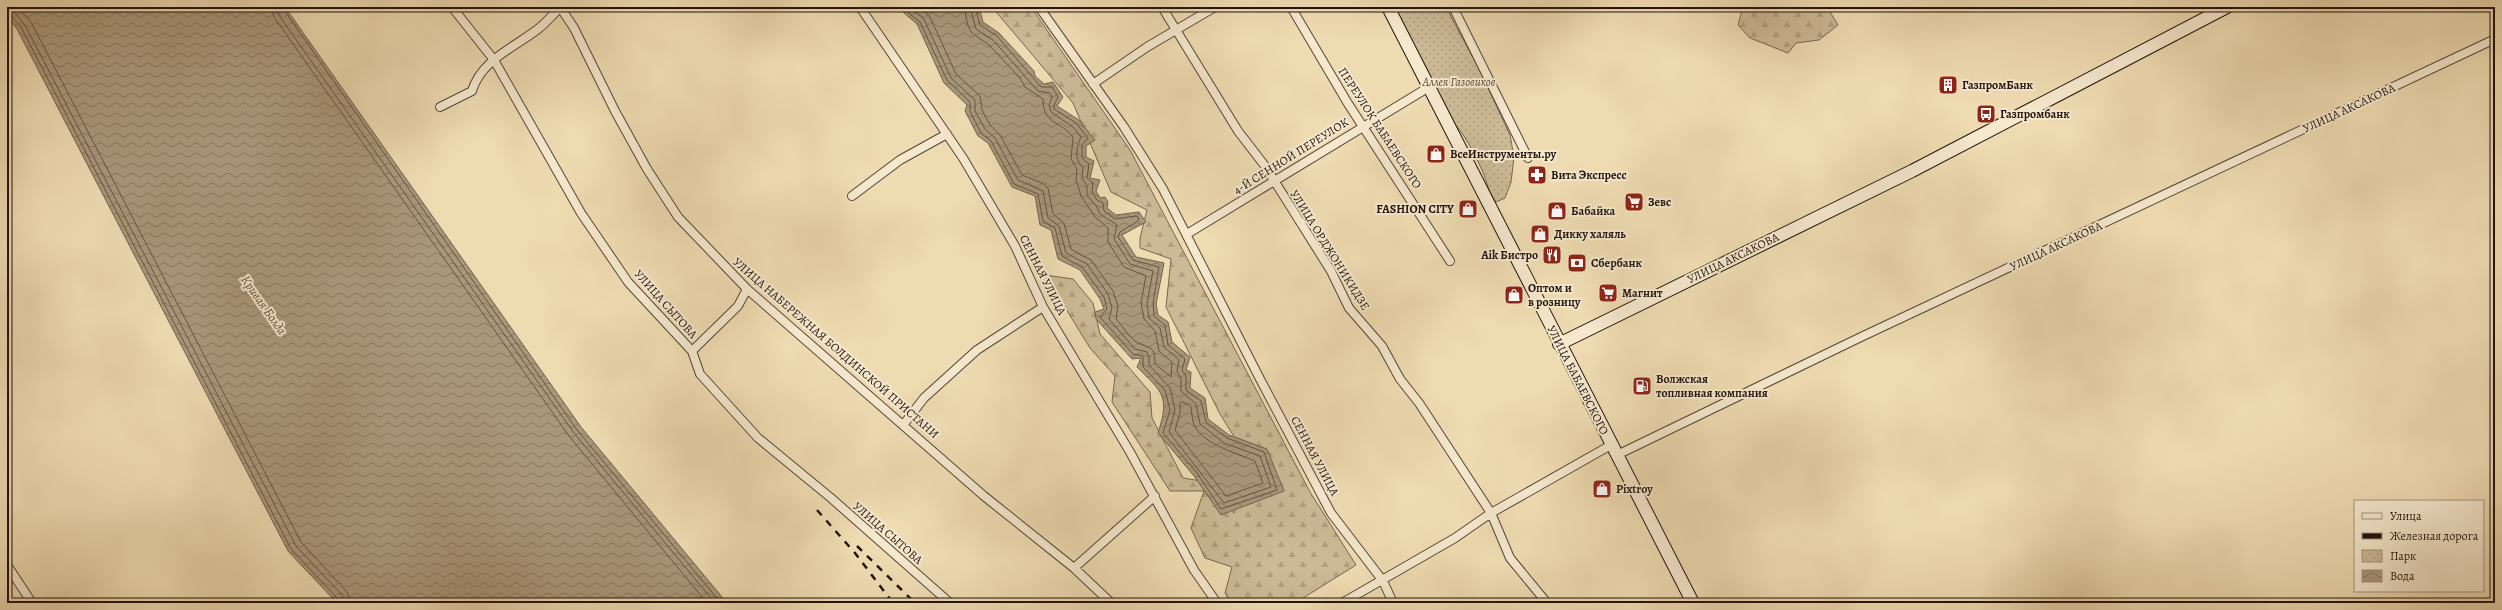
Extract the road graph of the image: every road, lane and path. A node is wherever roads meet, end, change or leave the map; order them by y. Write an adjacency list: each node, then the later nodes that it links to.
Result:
1 (452, 7): 13 (street, УЛИЦА СЫТОВА)
2 (561, 7): 13 (street); 24 (street, УЛИЦА НАБЕРЕЖНАЯ БОЛДИНСКОЙ ПРИСТАНИ)
3 (860, 7): 18 (street, СЕННАЯ УЛИЦА)
4 (1039, 7): 14 (street, СЕННАЯ УЛИЦА)
5 (1162, 7): 11 (street, УЛИЦА ОРДЖОНИКИДЗЕ)
6 (1215, 7): 11 (street)
7 (1291, 7): 17 (street, ПЕРЕУЛОК БАБАЕВСКОГО)
8 (1388, 7): 15 (main road, УЛИЦА БАБАЕВСКОГО)
9 (1453, 7): 19 (street)
10 (2227, 7): 26 (main road, УЛИЦА АКСАКОВА)
11 (1176, 29): 14 (street); 20 (street, УЛИЦА ОРДЖОНИКИДЗЕ)
12 (2495, 39): 29 (street, УЛИЦА АКСАКОВА)
13 (494, 60): 16 (street); 27 (street, УЛИЦА СЫТОВА)
14 (1093, 84): 22 (street, СЕННАЯ УЛИЦА)
15 (1429, 86): 17 (street, 4-Й СЕННОЙ ПЕРЕУЛОК); 26 (main road, УЛИЦА БАБАЕВСКОГО)
16 (440, 107)
17 (1363, 126): 20 (street, 4-Й СЕННОЙ ПЕРЕУЛОК); 23 (street, ПЕРЕУЛОК БАБАЕВСКОГО)
18 (947, 134): 21 (street); 25 (street, СЕННАЯ УЛИЦА)
19 (1528, 158)
20 (1275, 183): 22 (street, 4-Й СЕННОЙ ПЕРЕУЛОК); 31 (street, УЛИЦА ОРДЖОНИКИДЗЕ)
21 (852, 196)
22 (1187, 234): 34 (street, СЕННАЯ УЛИЦА)
23 (1450, 261)
24 (747, 289): 27 (street); 28 (street, УЛИЦА НАБЕРЕЖНАЯ БОЛДИНСКОЙ ПРИСТАНИ)
25 (1043, 307): 28 (street); 30 (street, СЕННАЯ УЛИЦА)
26 (1559, 344): 29 (main road, УЛИЦА БАБАЕВСКОГО)
27 (692, 351): 37 (street, УЛИЦА СЫТОВА)
28 (904, 424): 33 (street, УЛИЦА НАБЕРЕЖНАЯ БОЛДИНСКОЙ ПРИСТАНИ)
29 (1614, 450): 31 (street, УЛИЦА АКСАКОВА); 42 (main road, УЛИЦА БАБАЕВСКОГО)
30 (1155, 496): 33 (street); 38 (street, СЕННАЯ УЛИЦА)
31 (1491, 513): 34 (street, УЛИЦА АКСАКОВА); 41 (street, УЛИЦА ОРДЖОНИКИДЗЕ)
32 (7, 565): 36 (street)
33 (1074, 568): 35 (street, УЛИЦА НАБЕРЕЖНАЯ БОЛДИНСКОЙ ПРИСТАНИ)
34 (1383, 581): 39 (street, УЛИЦА АКСАКОВА); 40 (street, СЕННАЯ УЛИЦА)
35 (1110, 602)
36 (32, 603)
37 (950, 603)
38 (1217, 603)
39 (1342, 603)
40 (1393, 603)
41 (1547, 603)
42 (1693, 603)

